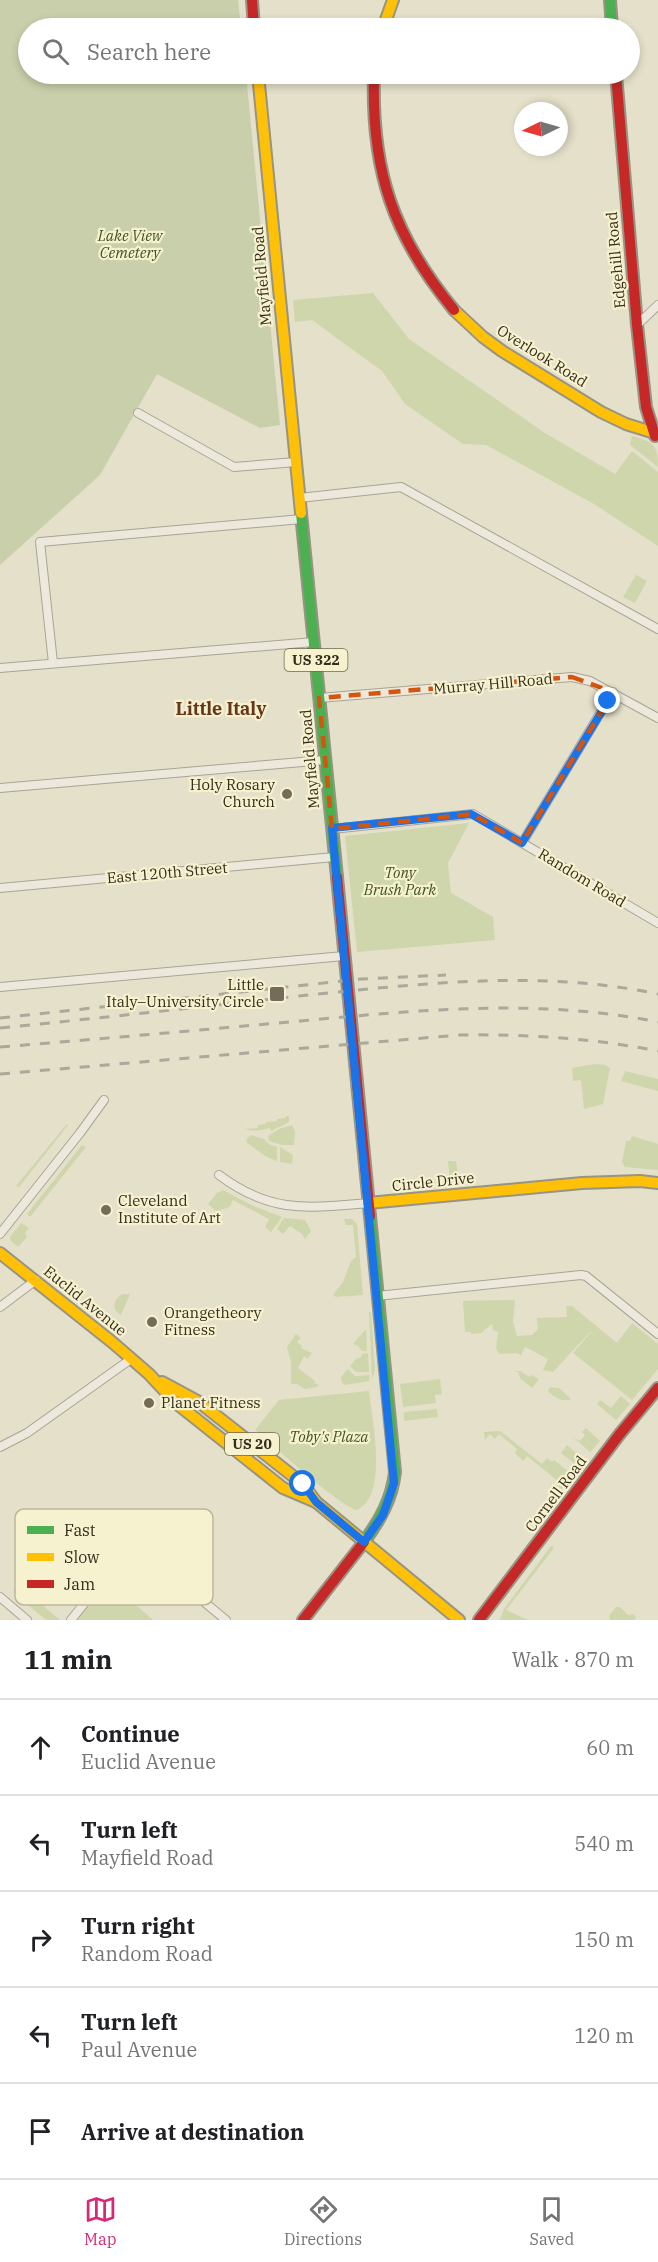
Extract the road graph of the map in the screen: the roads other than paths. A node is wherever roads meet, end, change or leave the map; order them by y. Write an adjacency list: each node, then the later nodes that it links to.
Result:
1 (252, 0): 4 (main road)
2 (393, 0): 5 (main road)
3 (610, 0): 6 (main road)
4 (253, 18)
5 (387, 18)
6 (611, 18)
7 (259, 84): 14 (main road, Mayfield Road / US 322)
8 (374, 84): 13 (main road, Overlook Road)
9 (617, 84): 11 (main road, Edgehill Road)
10 (658, 305): 11 (street)
11 (637, 326): 13 (main road, Edgehill Road)
12 (138, 413): 14 (street)
13 (656, 436)
14 (296, 462): 15 (main road, Mayfield Road / US 322)
15 (299, 498): 16 (main road, Mayfield Road / US 322); 17 (street)
16 (302, 519): 18 (main road, Mayfield Road / US 322); 19 (street)
17 (658, 629)
18 (314, 642): 19 (street); 22 (main road, Mayfield Road / US 322)
19 (52, 663): 20 (street)
20 (0, 668)
21 (613, 692): 22 (street, Murray Hill Road); 23 (street, Murray Hill Road); 27 (street)
22 (319, 698): 24 (main road, Mayfield Road / US 322)
23 (658, 718)
24 (325, 760): 25 (street); 26 (main road, Mayfield Road / US 322)
25 (0, 788)
26 (332, 828): 27 (street, Random Road); 28 (main road, Mayfield Road / US 322)
27 (522, 843): 30 (street, Random Road)
28 (334, 857): 29 (street, East 120th Street); 31 (main road, Mayfield Road / US 322)
29 (0, 888)
30 (658, 923)
31 (344, 956): 32 (street); 36 (main road, Mayfield Road / US 322)
32 (0, 987)
33 (104, 1100): 37 (street)
34 (219, 1175): 36 (street, Circle Drive)
35 (658, 1183): 36 (main road, Circle Drive)
36 (368, 1203): 40 (main road, Mayfield Road / US 322)
37 (0, 1234)
38 (0, 1253): 39 (main road, Euclid Avenue / US 20)
39 (36, 1280): 41 (street); 43 (main road, Euclid Avenue / US 20)
40 (377, 1296): 42 (street); 46 (main road, Mayfield Road / US 322)
41 (0, 1307)
42 (658, 1334)
43 (131, 1359): 45 (street); 46 (main road, Euclid Avenue / US 20)
44 (658, 1388): 55 (main road, Cornell Road)
45 (0, 1447)
46 (364, 1542): 53 (main road, Mayfield Road); 54 (main road, Euclid Avenue / US 20)
47 (0, 1597): 50 (street)
48 (83, 1605): 51 (street)
49 (208, 1605): 52 (street)
50 (27, 1620)
51 (71, 1620)
52 (226, 1620)
53 (303, 1620)
54 (459, 1620)
55 (479, 1620)

